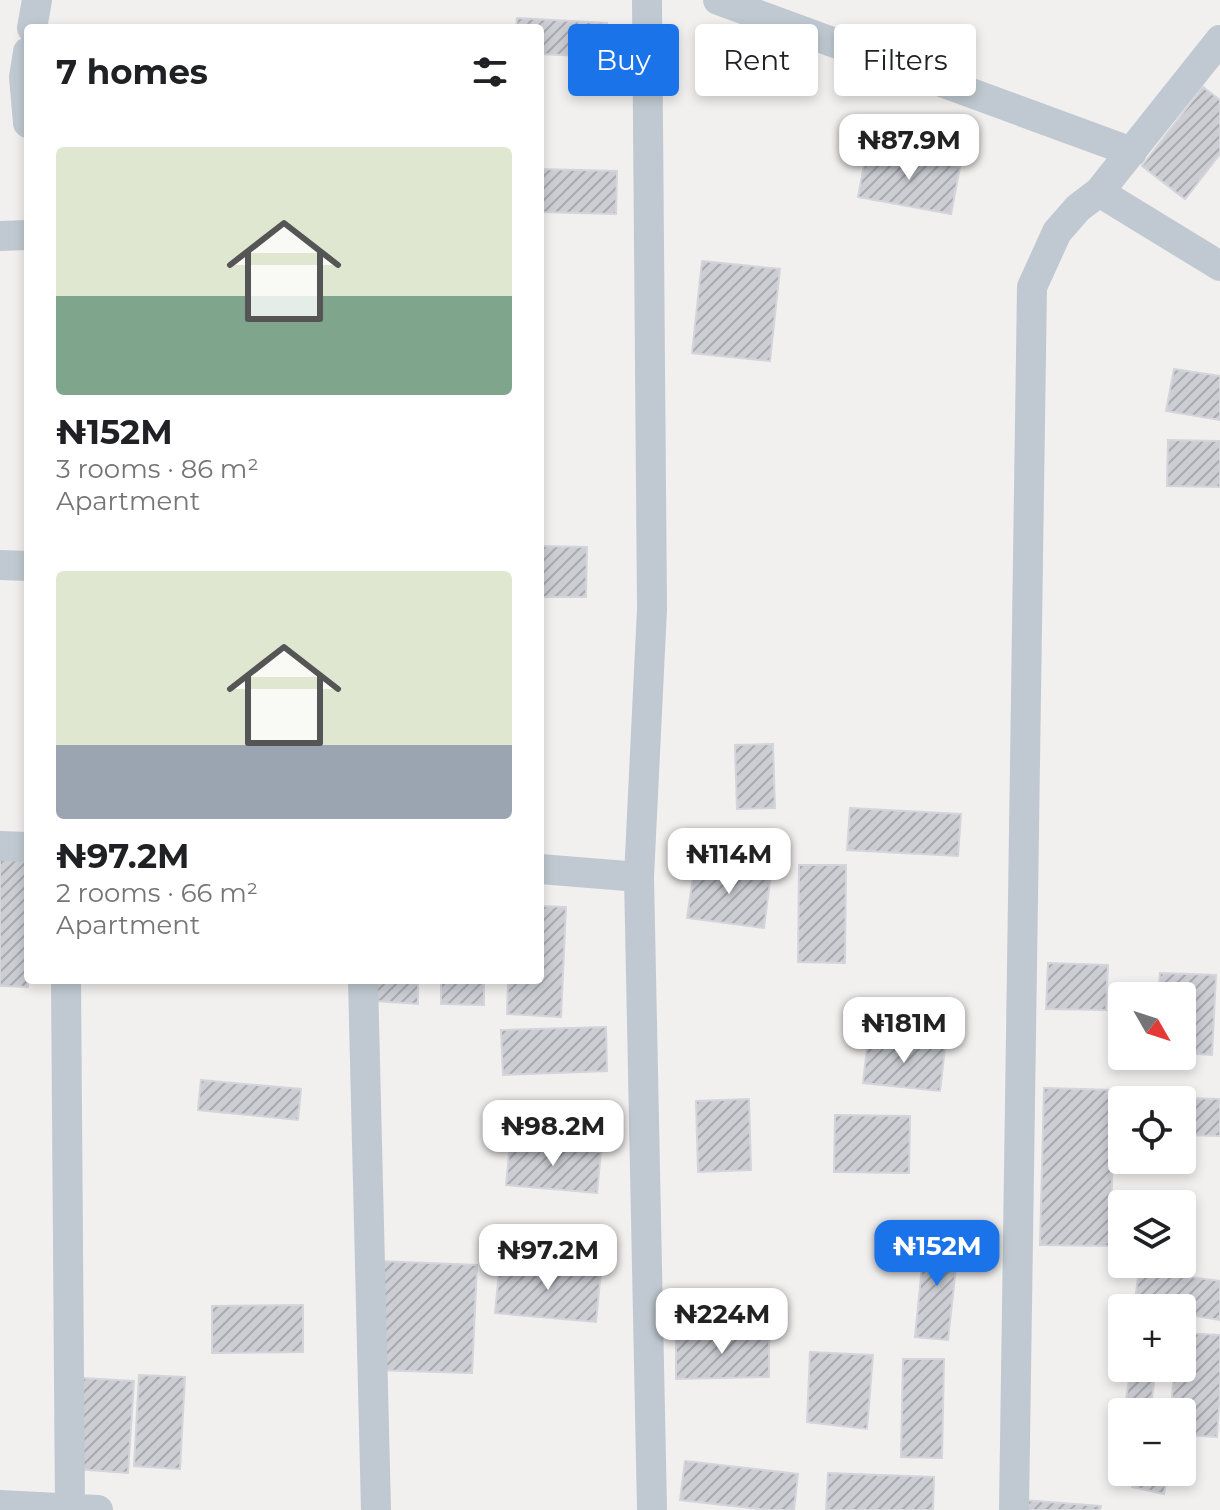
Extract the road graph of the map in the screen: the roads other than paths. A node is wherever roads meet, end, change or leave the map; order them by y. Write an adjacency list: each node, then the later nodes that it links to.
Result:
1 (37, 0): 4 (street)
2 (647, 0): 16 (street)
3 (718, 0): 6 (street)
4 (33, 24)
5 (1220, 40): 6 (street)
6 (1132, 152): 7 (street)
7 (1099, 192): 10 (street); 23 (street)
8 (24, 235): 9 (street)
9 (0, 236)
10 (1220, 266)
11 (0, 565): 12 (street)
12 (24, 566)
13 (0, 846): 14 (street)
14 (24, 847)
15 (544, 869): 16 (street)
16 (639, 877): 22 (street)
17 (66, 984): 20 (street)
18 (363, 984): 21 (street)
19 (0, 1505): 20 (street)
20 (84, 1509)
21 (376, 1510)
22 (652, 1510)
23 (1014, 1510)

